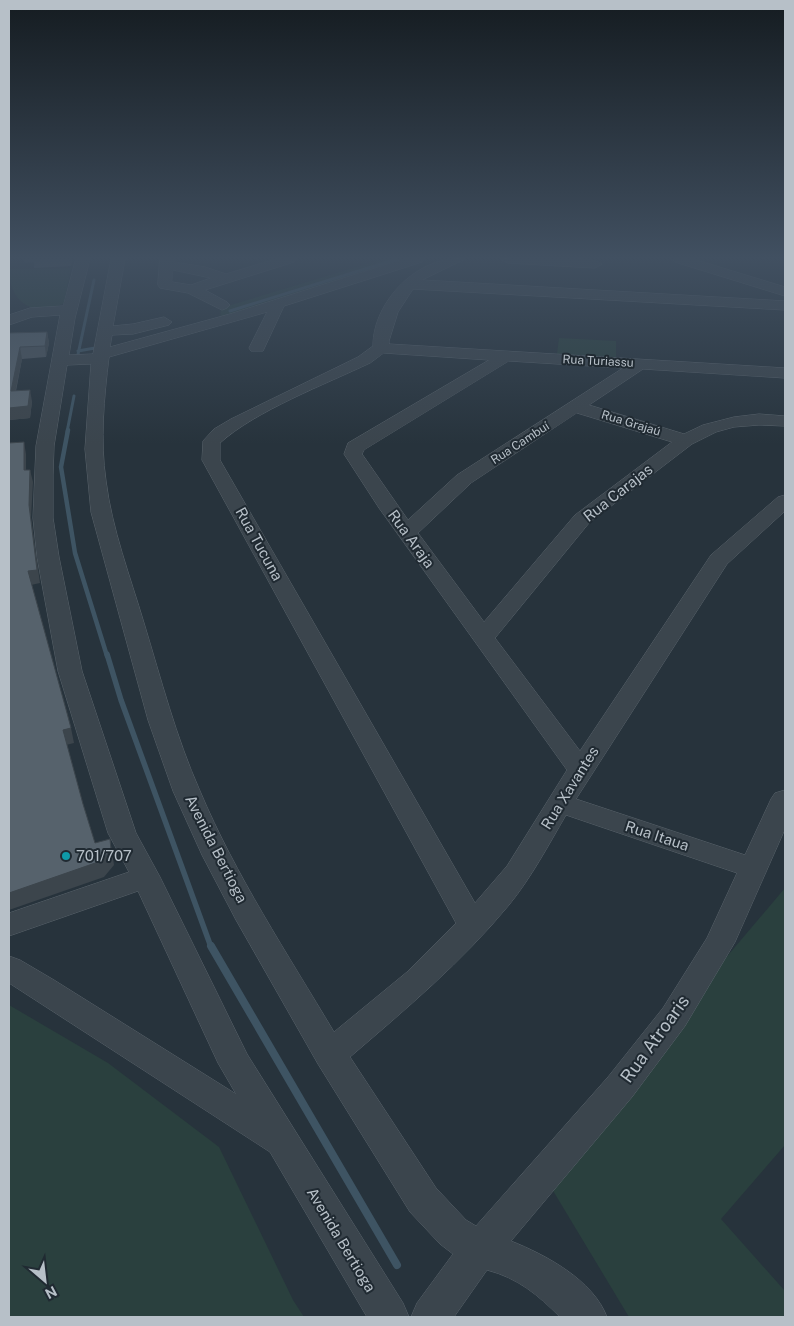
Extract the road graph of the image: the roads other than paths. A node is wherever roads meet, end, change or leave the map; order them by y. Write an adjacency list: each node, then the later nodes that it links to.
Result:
1 (66, 321): 13 (street, Avenida Bertioga)
2 (102, 321): 11 (street, Avenida Bertioga)
3 (168, 321): 7 (street)
4 (204, 321): 8 (street)
5 (271, 321): 9 (street)
6 (387, 321): 10 (street)
7 (144, 328): 8 (street); 11 (street)
8 (162, 338): 11 (street)
9 (257, 348)
10 (380, 348): 12 (street, Rua Turiassu); 28 (street, Rua Tucuna)
11 (101, 353): 13 (street); 30 (street, Avenida Bertioga)
12 (506, 356): 14 (street, Rua Turiassu); 20 (street, Rua Araja)
13 (58, 364): 26 (street, Avenida Bertioga)
14 (640, 364): 15 (street, Rua Turiassu); 16 (street, Rua Cambuí)
15 (785, 373)
16 (576, 407): 18 (street, Rua Grajaú); 20 (street, Rua Cambuí)
17 (785, 421): 18 (street, Rua Carajas)
18 (686, 440): 21 (street, Rua Carajas)
19 (785, 501): 22 (street, Rua Xavantes)
20 (407, 532): 21 (street, Rua Araja)
21 (483, 638): 22 (street, Rua Araja)
22 (580, 770): 24 (street, Rua Xavantes)
23 (785, 799): 25 (street, Rua Atroaris)
24 (561, 804): 25 (street, Rua Itaua); 28 (street, Rua Xavantes)
25 (753, 868): 32 (street, Rua Atroaris)
26 (146, 877): 27 (street); 31 (street, Avenida Bertioga)
27 (9, 924)
28 (472, 925): 30 (street, Rua Xavantes)
29 (9, 968): 31 (street)
30 (330, 1054): 32 (street, Avenida Bertioga)
31 (281, 1142): 33 (street, Avenida Bertioga)
32 (479, 1250): 34 (street, Rua Atroaris); 35 (street, Avenida Bertioga)
33 (389, 1317)
34 (431, 1317)
35 (587, 1317)

